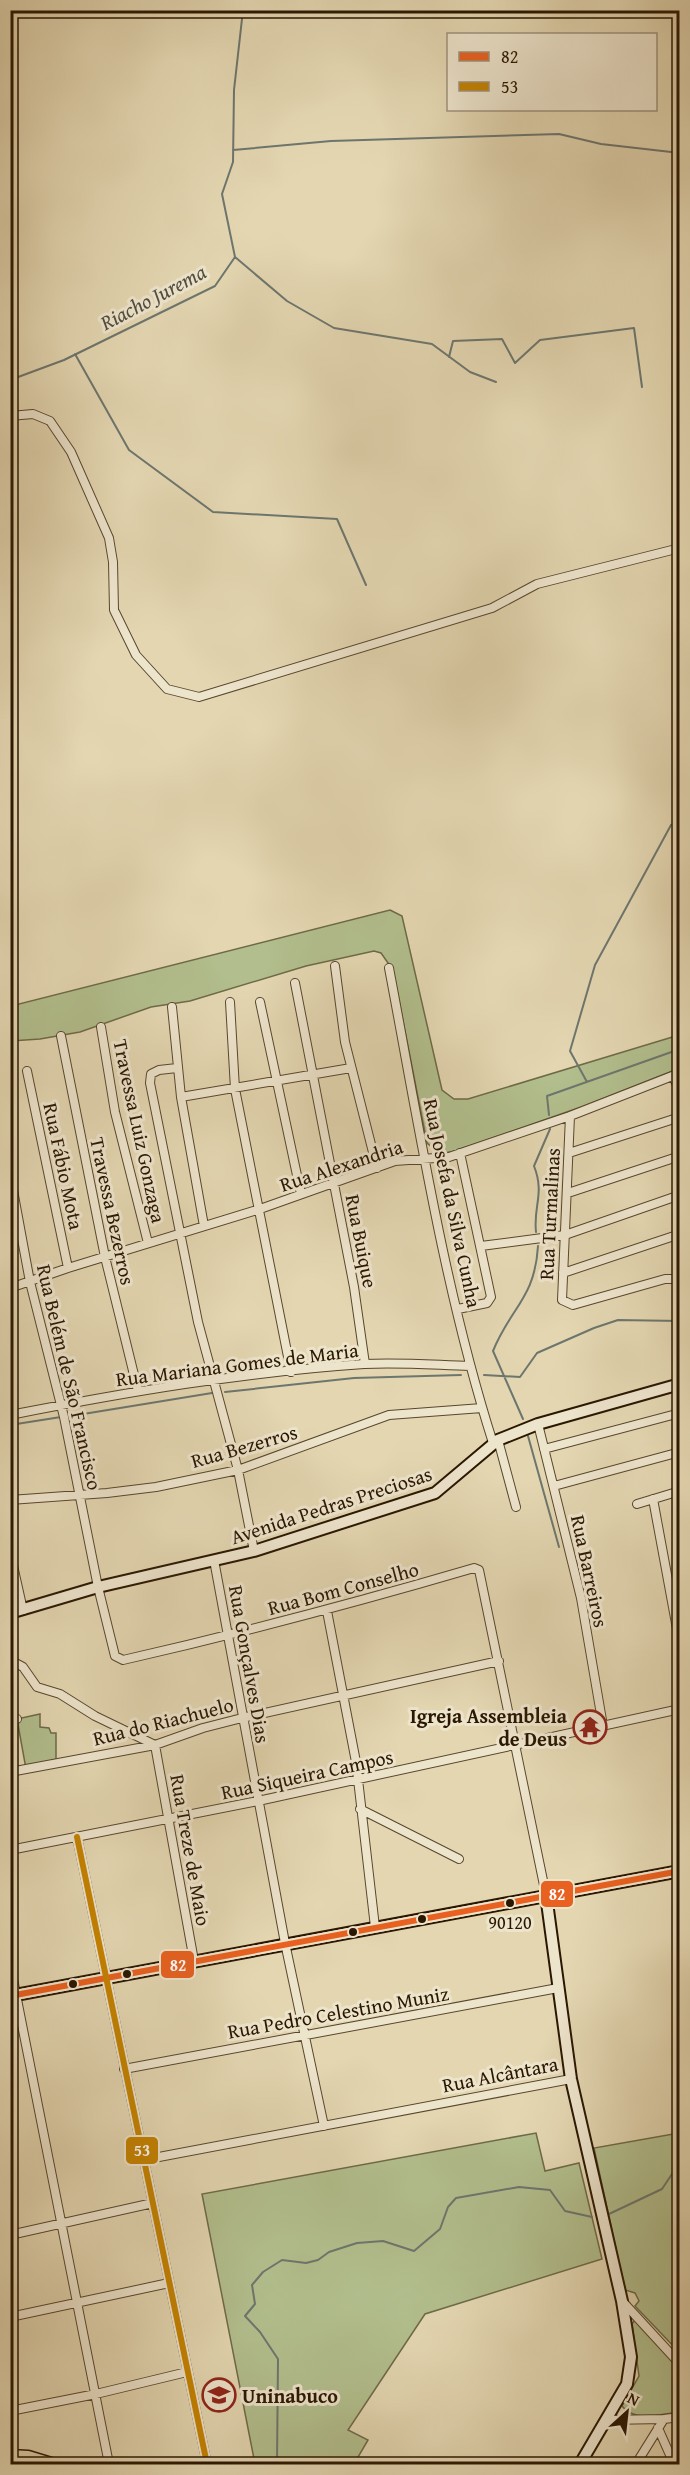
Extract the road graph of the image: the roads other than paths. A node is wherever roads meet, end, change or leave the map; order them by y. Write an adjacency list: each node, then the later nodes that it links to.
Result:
1 (10, 416): 2 (street)
2 (680, 548)
3 (335, 966): 12 (street)
4 (389, 968): 25 (street, Rua Josefa da Silva Cunha)
5 (296, 983): 14 (street, Rua Buique)
6 (230, 1002): 17 (street)
7 (260, 1002): 16 (street)
8 (172, 1007): 11 (street)
9 (101, 1027): 37 (street, Travessa Luiz Gonzaga)
10 (61, 1036): 39 (street, Travessa Bezerros)
11 (177, 1068): 19 (street); 34 (street)
12 (351, 1068): 14 (street); 26 (street)
13 (27, 1071): 40 (street, Rua Fábio Mota)
14 (315, 1075): 16 (street); 28 (street, Rua Buique)
15 (676, 1075): 18 (street); 20 (street, Rua Alexandria)
16 (276, 1082): 17 (street); 30 (street)
17 (235, 1089): 19 (street); 32 (street)
18 (680, 1092)
19 (181, 1097): 33 (street)
20 (570, 1116): 22 (street, Rua Alexandria); 23 (street, Rua Turmalinas)
21 (680, 1117): 23 (street)
22 (460, 1153): 25 (street, Rua Alexandria); 38 (street)
23 (569, 1153): 29 (street, Rua Turmalinas)
24 (680, 1156): 29 (street)
25 (426, 1159): 26 (street, Rua Alexandria); 47 (street, Rua Josefa da Silva Cunha)
26 (377, 1168): 28 (street, Rua Alexandria)
27 (10, 1174): 45 (street, Rua Belém de São Francisco)
28 (334, 1184): 30 (street, Rua Alexandria); 48 (street, Rua Buique)
29 (568, 1193): 36 (street, Rua Turmalinas)
30 (301, 1194): 32 (street, Rua Alexandria)
31 (680, 1195): 36 (street)
32 (260, 1209): 33 (street, Rua Alexandria); 50 (street)
33 (204, 1226): 34 (street, Rua Alexandria)
34 (182, 1233): 37 (street, Rua Alexandria); 51 (street)
35 (680, 1234): 41 (street)
36 (565, 1235): 38 (street); 41 (street, Rua Turmalinas)
37 (148, 1243): 39 (street, Rua Alexandria)
38 (481, 1246): 47 (street)
39 (105, 1257): 40 (street, Rua Alexandria); 53 (street, Travessa Bezerros)
40 (68, 1268): 45 (street, Rua Alexandria)
41 (563, 1273): 43 (street, Rua Turmalinas)
42 (680, 1274): 43 (street)
43 (664, 1279): 44 (street, Rua Turmalinas)
44 (680, 1279)
45 (30, 1282): 46 (street, Rua Alexandria); 54 (street, Rua Belém de São Francisco)
46 (10, 1288)
47 (458, 1309): 49 (street, Rua Josefa da Silva Cunha)
48 (365, 1364): 49 (street, Rua Mariana Gomes de Maria); 50 (street, Rua Mariana Gomes de Maria)
49 (470, 1366): 55 (street, Rua Josefa da Silva Cunha)
50 (291, 1372): 51 (street, Rua Mariana Gomes de Maria)
51 (215, 1380): 53 (street, Rua Mariana Gomes de Maria); 62 (street)
52 (680, 1384): 58 (main road, Avenida Pedras Preciosas)
53 (138, 1391): 54 (street, Rua Mariana Gomes de Maria)
54 (61, 1405): 57 (street, Rua Mariana Gomes de Maria); 65 (street, Rua Belém de São Francisco)
55 (482, 1408): 59 (street, Rua Josefa da Silva Cunha); 62 (street, Rua Bezerros)
56 (680, 1413): 60 (street)
57 (10, 1415)
58 (538, 1424): 59 (main road, Avenida Pedras Preciosas); 60 (street, Rua Barreiros)
59 (495, 1441): 69 (street, Rua Josefa da Silva Cunha); 70 (main road, Avenida Pedras Preciosas)
60 (544, 1449): 63 (street, Rua Barreiros)
61 (680, 1452): 63 (street)
62 (238, 1470): 65 (street, Rua Bezerros); 70 (street)
63 (554, 1486): 85 (street, Rua Barreiros)
64 (680, 1491): 66 (street)
65 (81, 1495): 67 (street, Rua Bezerros); 73 (street, Rua Belém de São Francisco)
66 (653, 1499): 68 (street); 78 (street)
67 (10, 1500)
68 (637, 1504)
69 (516, 1507)
70 (254, 1551): 72 (main road, Avenida Pedras Preciosas)
71 (10, 1552): 74 (street)
72 (214, 1560): 73 (main road, Avenida Pedras Preciosas); 77 (street, Rua Gonçalves Dias)
73 (98, 1587): 74 (main road, Avenida Pedras Preciosas); 79 (street, Rua Belém de São Francisco)
74 (23, 1610): 76 (main road, Avenida Pedras Preciosas)
75 (327, 1611): 77 (street, Rua Bom Conselho); 81 (street, Rua Bom Conselho); 82 (street)
76 (10, 1612)
77 (229, 1635): 79 (street, Rua Bom Conselho); 84 (street, Rua Gonçalves Dias)
78 (680, 1645)
79 (115, 1656)
80 (10, 1660): 86 (street)
81 (500, 1661): 82 (street, Rua do Riachuelo); 87 (street)
82 (342, 1696): 84 (street, Rua do Riachuelo); 89 (street)
83 (680, 1709): 85 (street, Rua Siqueira Campos)
84 (242, 1718): 86 (street, Rua do Riachuelo); 90 (street, Rua Gonçalves Dias)
85 (603, 1726): 87 (street, Rua Siqueira Campos)
86 (155, 1745): 88 (street, Rua do Riachuelo); 92 (street, Rua Treze de Maio)
87 (515, 1746): 89 (street, Rua Siqueira Campos); 97 (street)
88 (10, 1772)
89 (357, 1780): 90 (street, Rua Siqueira Campos); 91 (street)
90 (258, 1802): 92 (street, Rua Siqueira Campos); 99 (street, Rua Gonçalves Dias)
91 (360, 1809): 95 (street); 98 (street)
92 (169, 1820): 93 (street, Rua Siqueira Campos); 100 (street, Rua Treze de Maio)
93 (77, 1837): 94 (street, Rua Siqueira Campos); 102 (street)
94 (10, 1850)
95 (459, 1859)
96 (680, 1871): 97 (main road)
97 (546, 1895): 98 (main road); 103 (main road)
98 (375, 1927): 99 (main road)
99 (285, 1943): 100 (main road); 105 (street, Rua Gonçalves Dias)
100 (194, 1961): 102 (main road)
101 (10, 1964): 104 (street)
102 (105, 1978): 104 (main road); 106 (street)
103 (558, 1989): 105 (street, Rua Pedro Celestino Muniz); 107 (main road)
104 (14, 1996): 111 (street)
105 (305, 2034): 106 (street, Rua Pedro Celestino Muniz); 108 (street, Rua Gonçalves Dias)
106 (124, 2069): 109 (street)
107 (571, 2079): 108 (street, Rua Alcântara); 114 (main road, Rua Alcântara)
108 (324, 2126): 109 (street, Rua Alcântara)
109 (144, 2160): 110 (street)
110 (153, 2204): 111 (street); 113 (street)
111 (62, 2224): 112 (street); 115 (street)
112 (10, 2235)
113 (169, 2283): 115 (street); 118 (street)
114 (622, 2301): 117 (street); 123 (main road, Rua Alcântara)
115 (78, 2304): 116 (street); 119 (street)
116 (10, 2317)
117 (680, 2364)
118 (187, 2372): 119 (street); 128 (street)
119 (96, 2394): 120 (street); 127 (street)
120 (10, 2411)
121 (680, 2417): 122 (street)
122 (664, 2419): 123 (street); 124 (street)
123 (606, 2420): 129 (main road, Rua Alcântara)
124 (658, 2428): 130 (street); 131 (street)
125 (12, 2458): 126 (main road)
126 (51, 2464)
127 (109, 2464)
128 (207, 2464)
129 (580, 2464)
130 (636, 2464)
131 (674, 2464)

